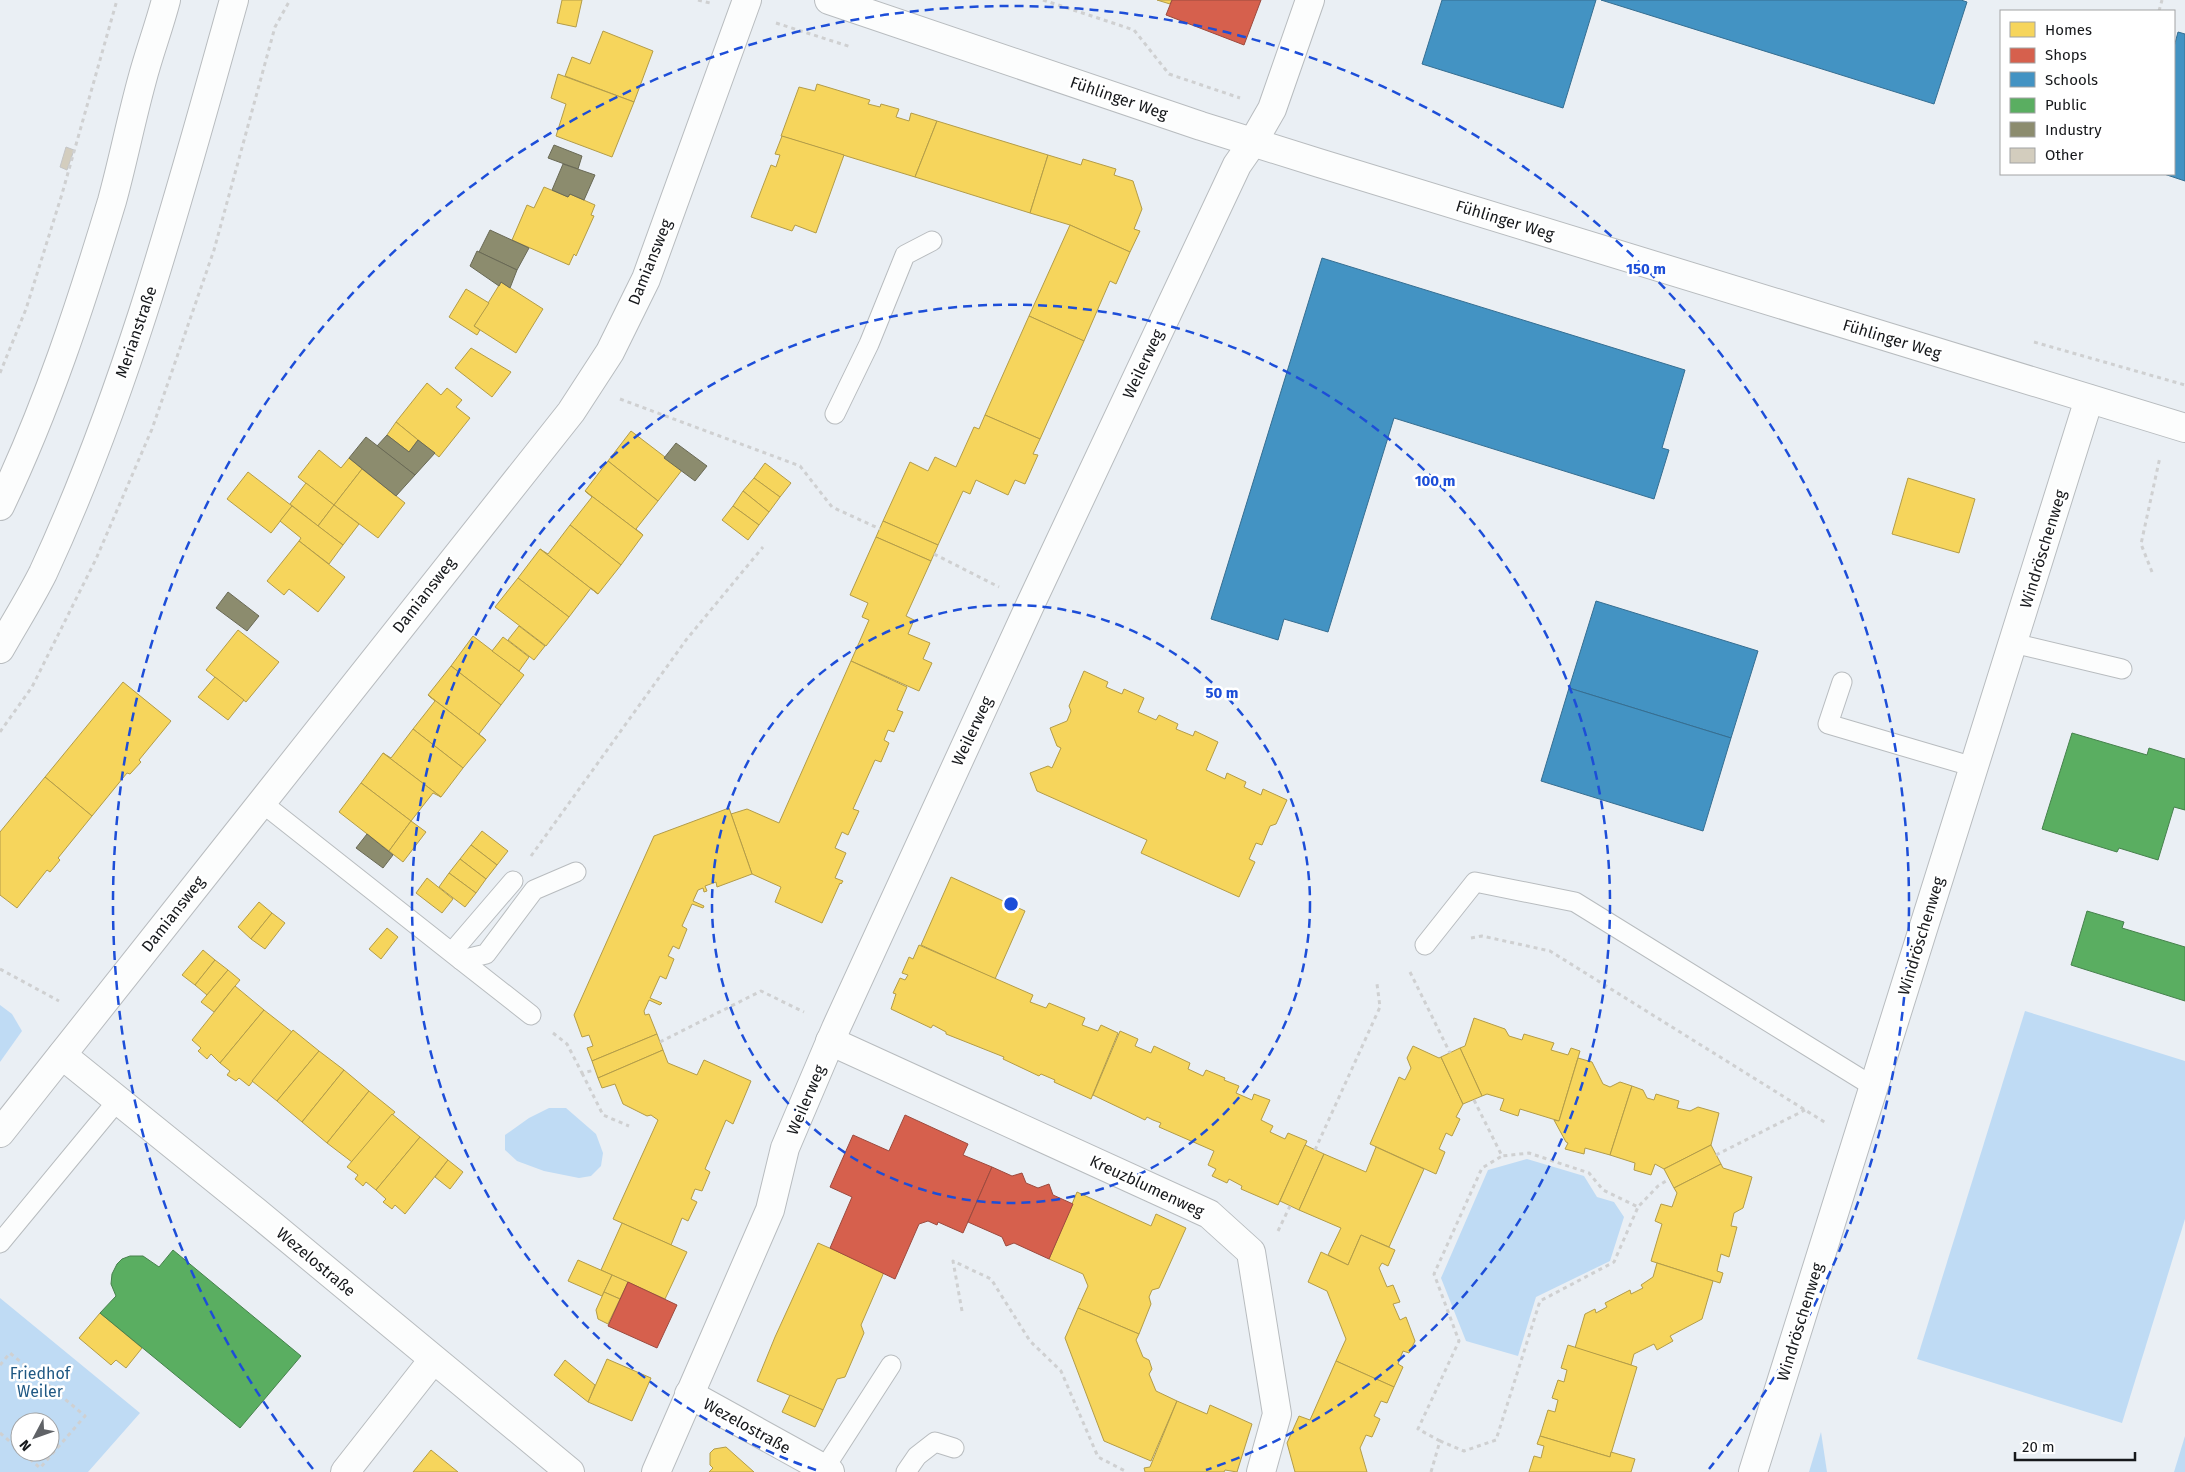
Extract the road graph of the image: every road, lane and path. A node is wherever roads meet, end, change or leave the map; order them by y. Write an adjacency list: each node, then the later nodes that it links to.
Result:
1 (117, 0): 11 (path)
2 (166, 0): 17 (street)
3 (234, 0): 24 (street, Merianstraße)
4 (747, 0): 12 (street, Damiansweg)
5 (829, 0): 9 (street, Fühlinger Weg)
6 (1043, 0): 8 (path)
7 (1310, 0): 8 (street, Weilerweg)
8 (1272, 109): 9 (street, Weilerweg)
9 (1253, 142): 13 (street, Fühlinger Weg); 22 (street, Weilerweg)
10 (932, 241): 14 (lane)
11 (0, 372)
12 (587, 387): 18 (path); 28 (street, Damiansweg)
13 (2088, 399): 15 (street, Fühlinger Weg); 23 (street, Windröschenweg)
14 (835, 414)
15 (2185, 428)
16 (2160, 456): 21 (path)
17 (0, 506)
18 (880, 529)
19 (763, 547): 30 (path)
20 (934, 554): 22 (path)
21 (2152, 572)
22 (1031, 603): 38 (street, Weilerweg)
23 (2013, 643): 25 (lane); 27 (street, Windröschenweg)
24 (0, 649)
25 (2122, 669)
26 (1842, 682): 27 (lane)
27 (1974, 767): 44 (street, Windröschenweg)
28 (261, 802): 32 (lane); 37 (street, Damiansweg)
29 (576, 872): 32 (lane)
30 (513, 881): 32 (lane)
31 (1424, 946): 44 (lane); 47 (path)
32 (457, 956): 36 (lane)
33 (0, 969): 37 (path)
34 (1408, 969): 40 (path)
35 (1377, 984): 51 (path)
36 (531, 1015): 43 (path)
37 (91, 1018): 41 (street, Damiansweg)
38 (833, 1035): 39 (path); 61 (street, Weilerweg); 75 (street, Kreuzblumenweg)
39 (660, 1042)
40 (1450, 1053)
41 (62, 1055): 45 (street, Wezelostraße); 49 (street, Damiansweg)
42 (595, 1070): 43 (path)
43 (582, 1074): 48 (path)
44 (1874, 1086): 50 (street, Windröschenweg)
45 (118, 1100): 56 (lane); 58 (street, Wezelostraße)
46 (1474, 1100): 53 (path)
47 (1805, 1110): 50 (path); 52 (path)
48 (629, 1126)
49 (0, 1133)
50 (1857, 1142): 77 (street, Windröschenweg)
51 (1316, 1150)
52 (1716, 1155)
53 (1502, 1156): 55 (path); 63 (path)
54 (1669, 1180): 55 (path)
55 (1638, 1207): 63 (path)
56 (0, 1243)
57 (962, 1312): 74 (path)
58 (433, 1360): 70 (street); 71 (street, Wezelostraße)
59 (0, 1365): 65 (path)
60 (891, 1366): 69 (lane)
61 (690, 1394): 69 (street, Wezelostraße); 72 (street, Weilerweg)
62 (0, 1433): 64 (path)
63 (1440, 1441): 76 (path)
64 (10, 1442)
65 (60, 1445)
66 (954, 1448): 73 (lane)
67 (33, 1462): 68 (path)
68 (45, 1462)
69 (827, 1470)
70 (345, 1472)
71 (570, 1472)
72 (656, 1472)
73 (906, 1472)
74 (1127, 1472)
75 (1261, 1472)
76 (1431, 1472)
77 (1753, 1472)

